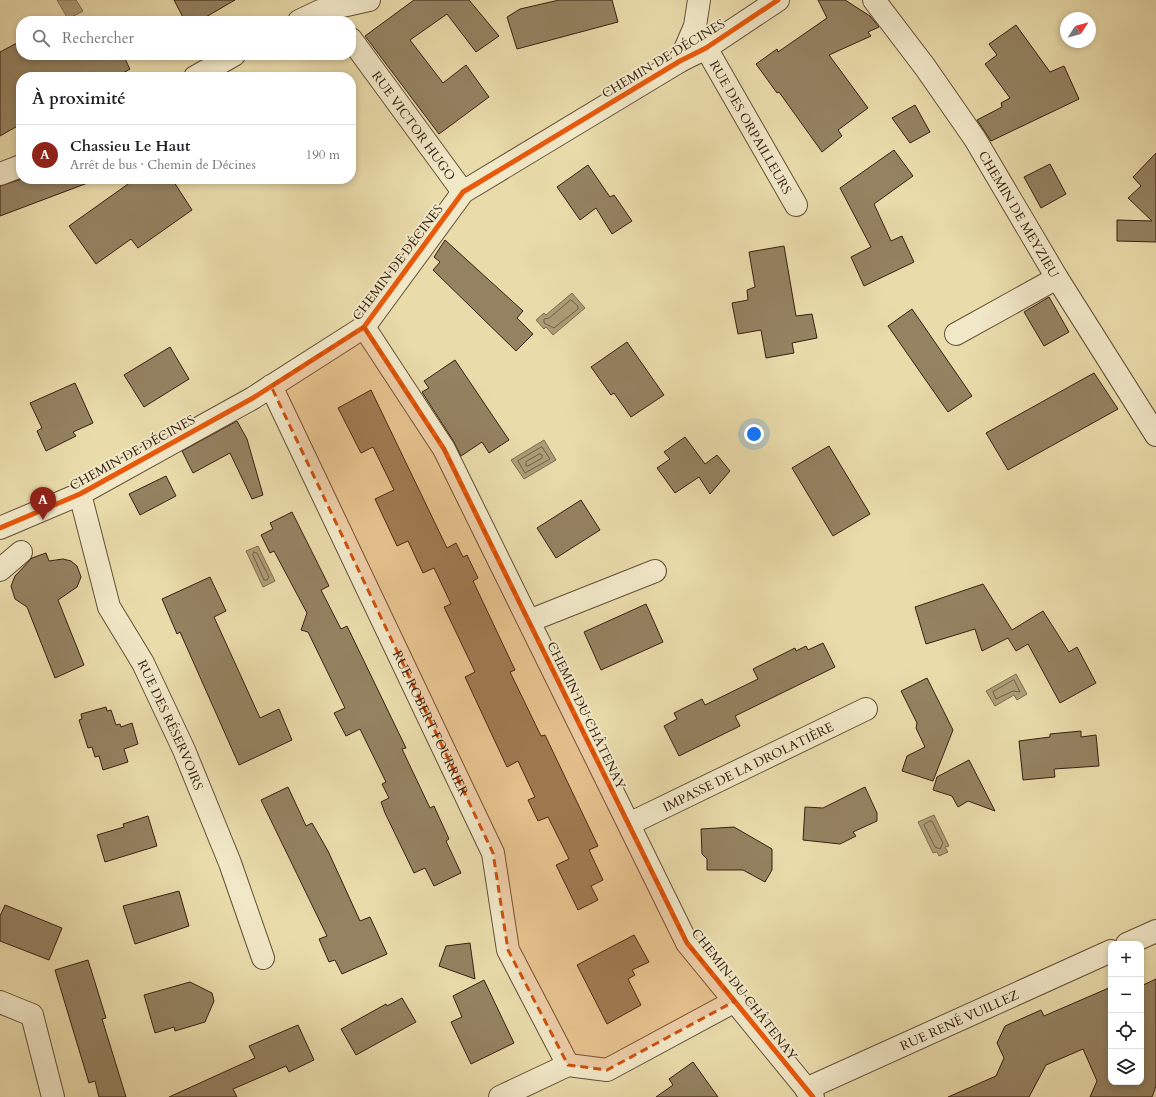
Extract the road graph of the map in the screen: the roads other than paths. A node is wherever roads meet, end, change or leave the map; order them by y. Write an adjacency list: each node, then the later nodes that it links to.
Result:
1 (369, 0): 5 (street)
2 (699, 0): 10 (street)
3 (776, 0): 8 (street, CHEMIN DE DÉCINES)
4 (874, 0): 16 (street, CHEMIN DE MEYZIEU)
5 (323, 11): 6 (street)
6 (311, 16)
7 (356, 46): 14 (street, RUE VICTOR HUGO)
8 (706, 48): 10 (street, CHEMIN DE DÉCINES); 15 (street, RUE DES ORPAILLEURS)
9 (225, 60): 11 (street)
10 (680, 60): 14 (street, CHEMIN DE DÉCINES)
11 (204, 72)
12 (16, 168): 13 (street)
13 (0, 174)
14 (463, 192): 17 (street, CHEMIN DE DÉCINES)
15 (796, 205)
16 (1057, 278): 18 (street); 20 (street, CHEMIN DE MEYZIEU)
17 (364, 327): 19 (street, CHEMIN DE DÉCINES); 26 (street, CHEMIN DU CHÂTENAY)
18 (956, 334)
19 (271, 386): 21 (street, CHEMIN DE DÉCINES); 35 (street, RUE ROBERT FOURRIER)
20 (1156, 435)
21 (80, 494): 22 (street, CHEMIN DE DÉCINES); 32 (street, RUE DES RÉSERVOIRS)
22 (0, 528)
23 (21, 552): 24 (street)
24 (0, 570)
25 (655, 571): 26 (street)
26 (529, 621): 28 (street, CHEMIN DU CHÂTENAY)
27 (866, 709): 28 (street, IMPASSE DE LA DROLATIÈRE)
28 (629, 824): 33 (street, CHEMIN DU CHÂTENAY)
29 (1156, 931): 30 (street)
30 (1134, 941)
31 (1108, 952): 36 (street, RUE RENÉ VUILLEZ)
32 (263, 958)
33 (735, 1000): 35 (street); 36 (street, CHEMIN DU CHÂTENAY)
34 (0, 1002): 37 (street)
35 (568, 1065): 38 (street)
36 (810, 1093)
37 (53, 1097)
38 (500, 1097)

